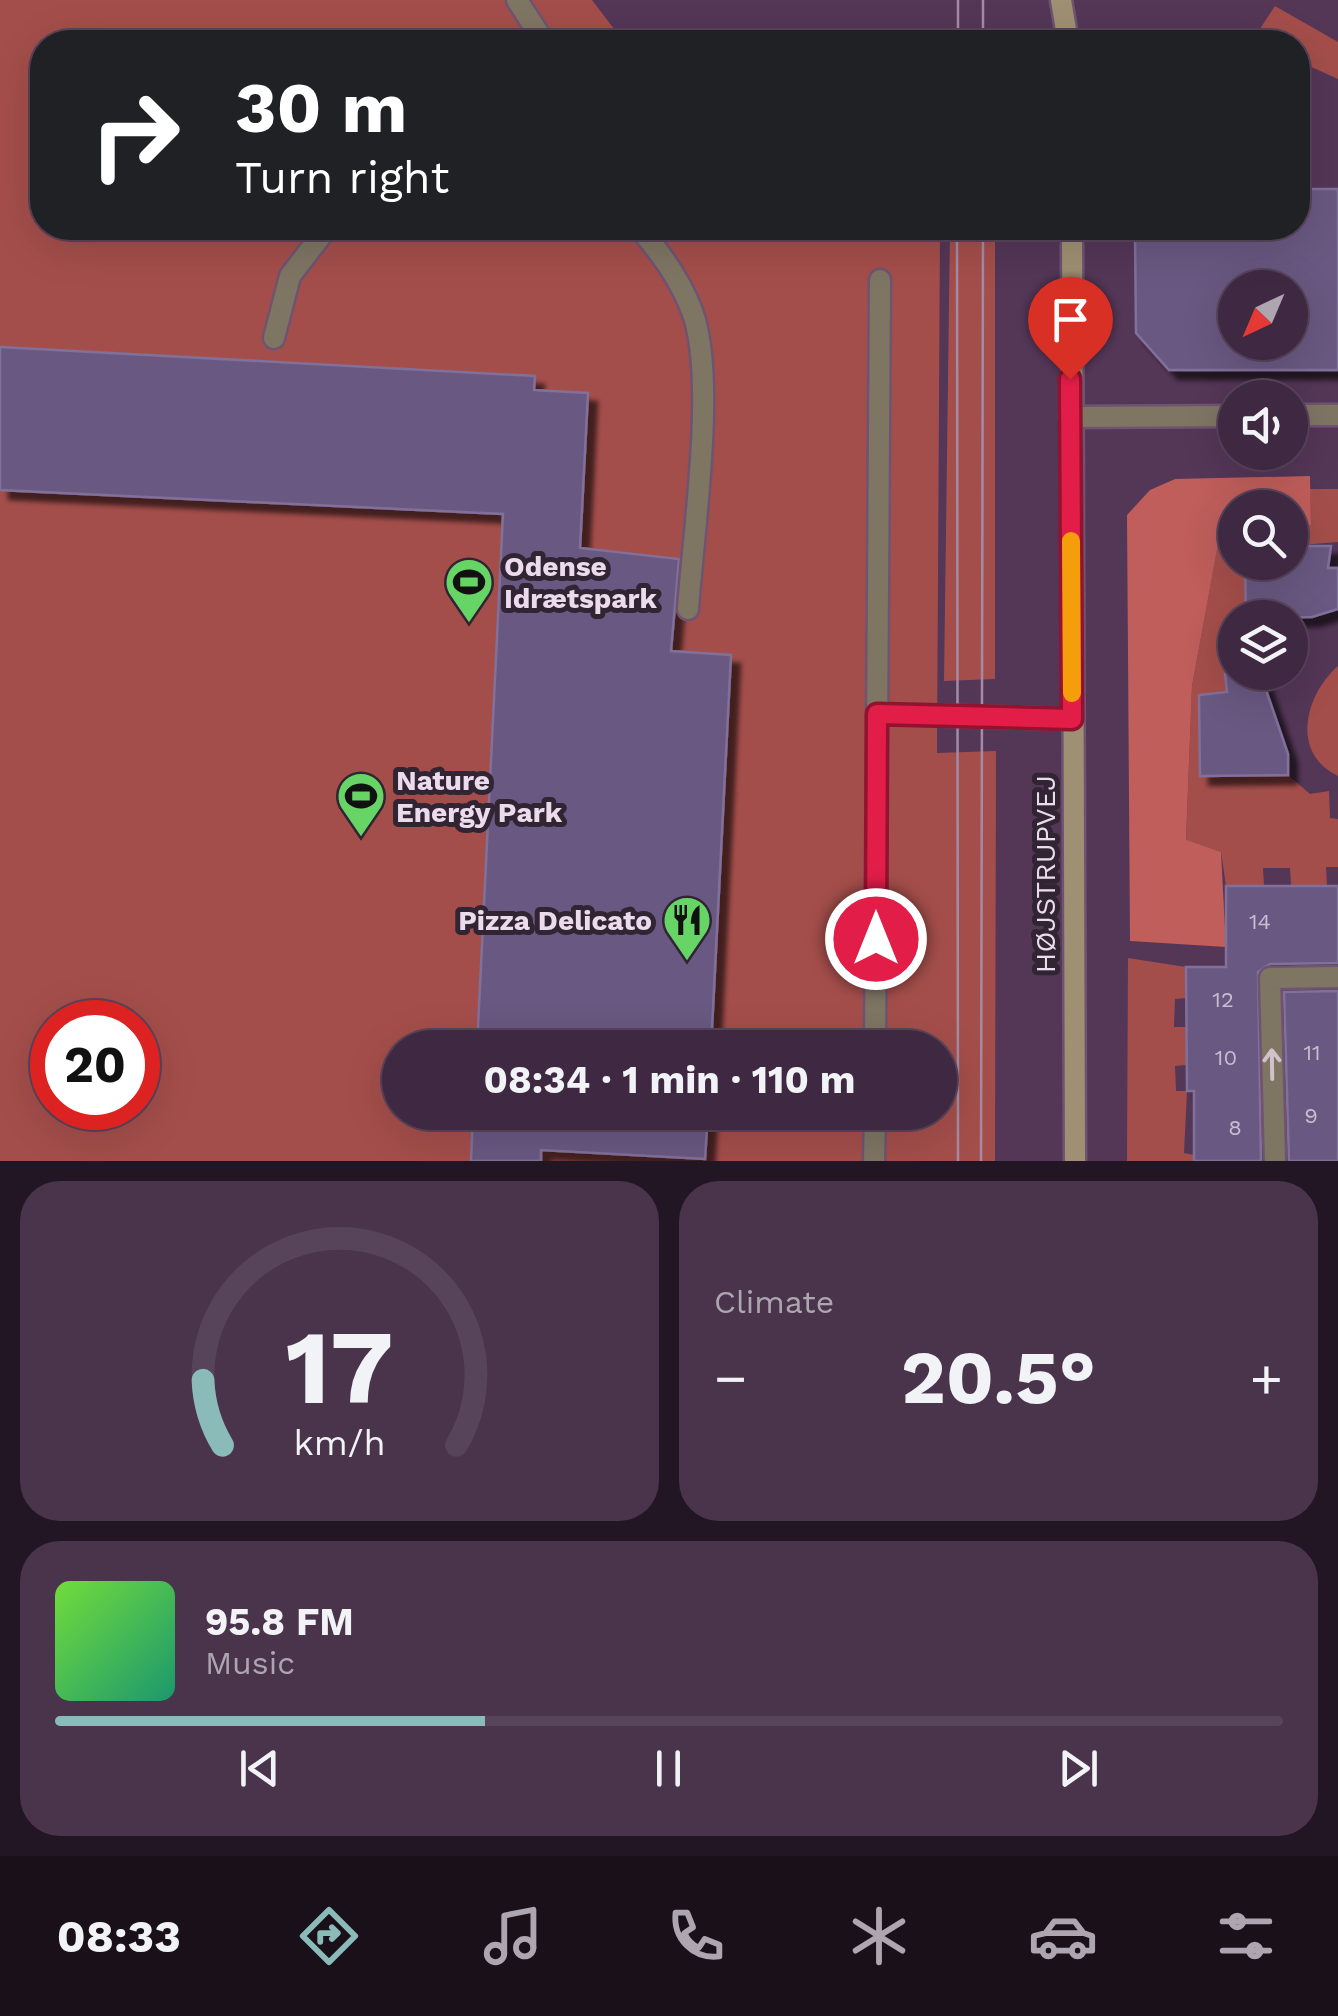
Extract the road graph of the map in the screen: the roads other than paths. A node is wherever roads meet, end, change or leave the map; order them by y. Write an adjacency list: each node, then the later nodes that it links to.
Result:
1 (517, 0): 3 (street)
2 (1062, 0): 4 (street)
3 (536, 30)
4 (1066, 30)
5 (318, 240): 9 (street)
6 (649, 240): 14 (street)
7 (1072, 240): 13 (street, HØJSTRUPVEJ)
8 (880, 280): 15 (street)
9 (274, 338)
10 (1338, 415): 12 (street)
11 (1218, 416): 13 (street)
12 (1308, 416)
13 (1070, 417): 16 (street, HØJSTRUPVEJ)
14 (688, 609)
15 (877, 714): 16 (street); 18 (street)
16 (1072, 719): 21 (street, HØJSTRUPVEJ)
17 (1338, 976): 22 (street, one-way to 17)
18 (875, 1030)
19 (875, 1130): 20 (street)
20 (874, 1161)
21 (1076, 1161)
22 (1274, 1161)

